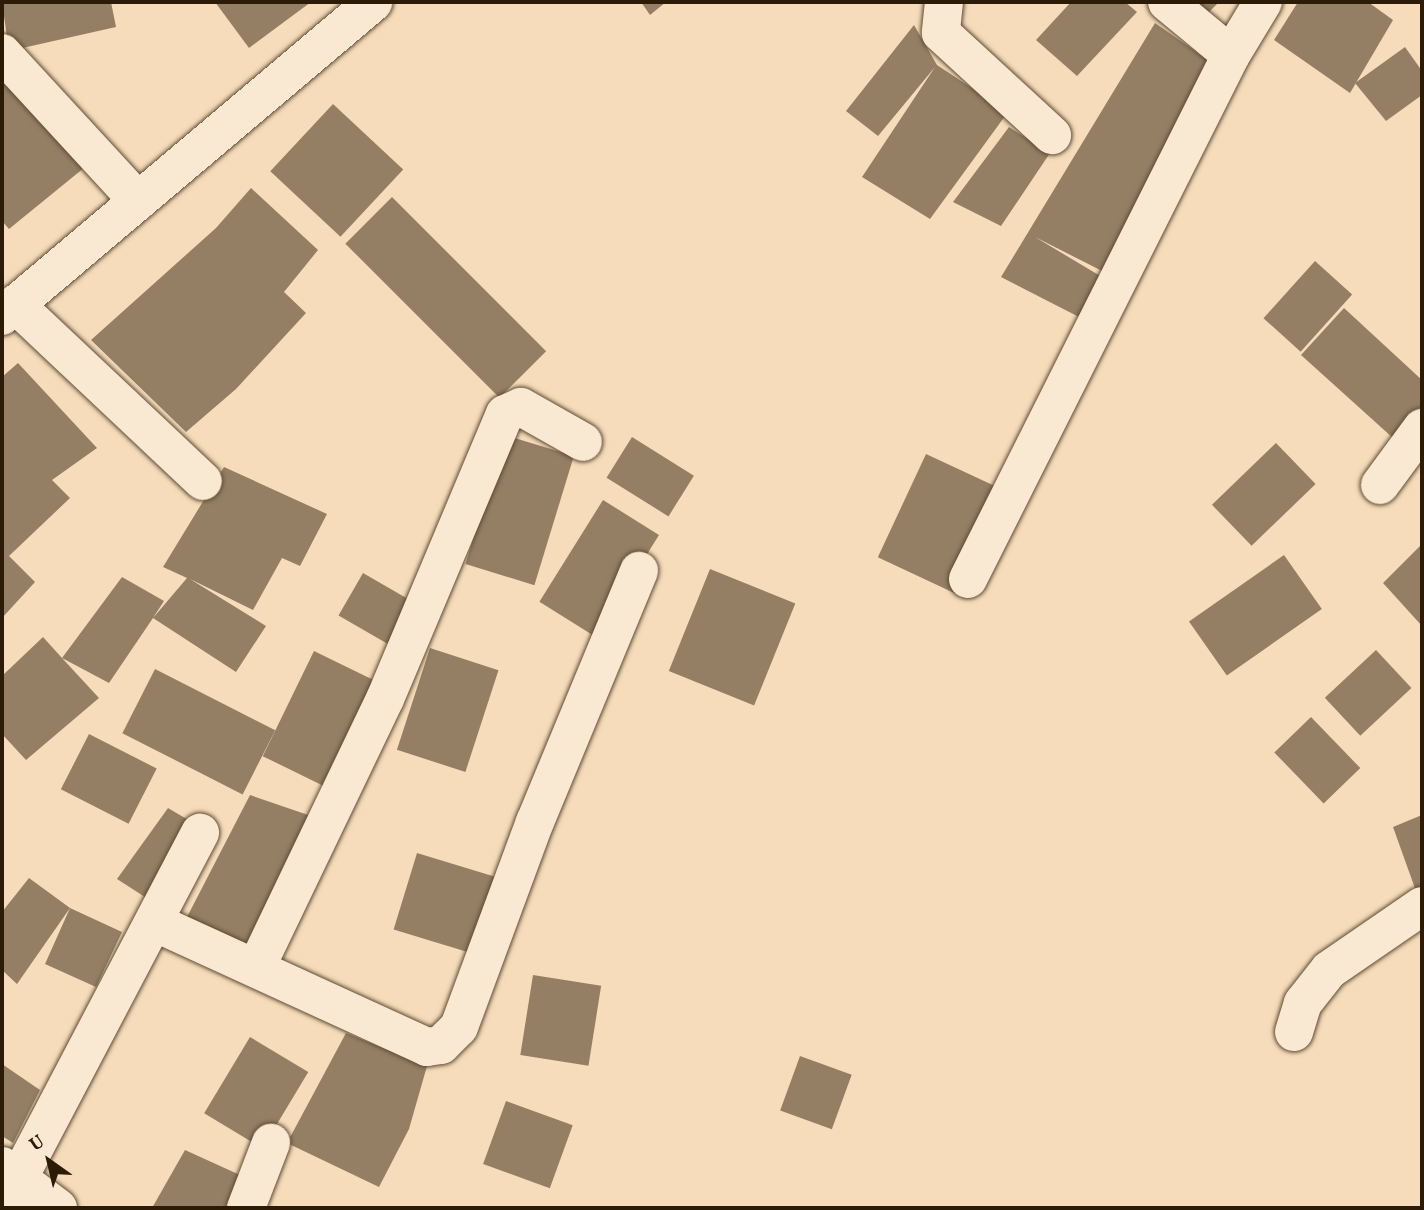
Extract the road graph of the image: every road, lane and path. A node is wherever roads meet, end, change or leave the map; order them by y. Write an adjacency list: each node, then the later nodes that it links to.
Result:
1 (373, 2): 8 (street)
2 (944, 2): 7 (street)
3 (1167, 2): 6 (street)
4 (1262, 2): 6 (street)
5 (2, 53): 8 (street)
6 (1231, 55): 15 (street)
7 (1052, 135)
8 (138, 201): 9 (street)
9 (9, 310): 12 (street)
10 (1422, 428): 13 (street)
11 (583, 442): 19 (street)
12 (202, 481)
13 (1380, 485)
14 (639, 571): 19 (street)
15 (968, 579)
16 (200, 833): 18 (street)
17 (1422, 906): 20 (street)
18 (156, 923): 19 (street); 22 (street)
19 (256, 968)
20 (1294, 1032)
21 (271, 1143): 24 (street)
22 (8, 1185): 23 (street)
23 (58, 1208)
24 (246, 1208)

